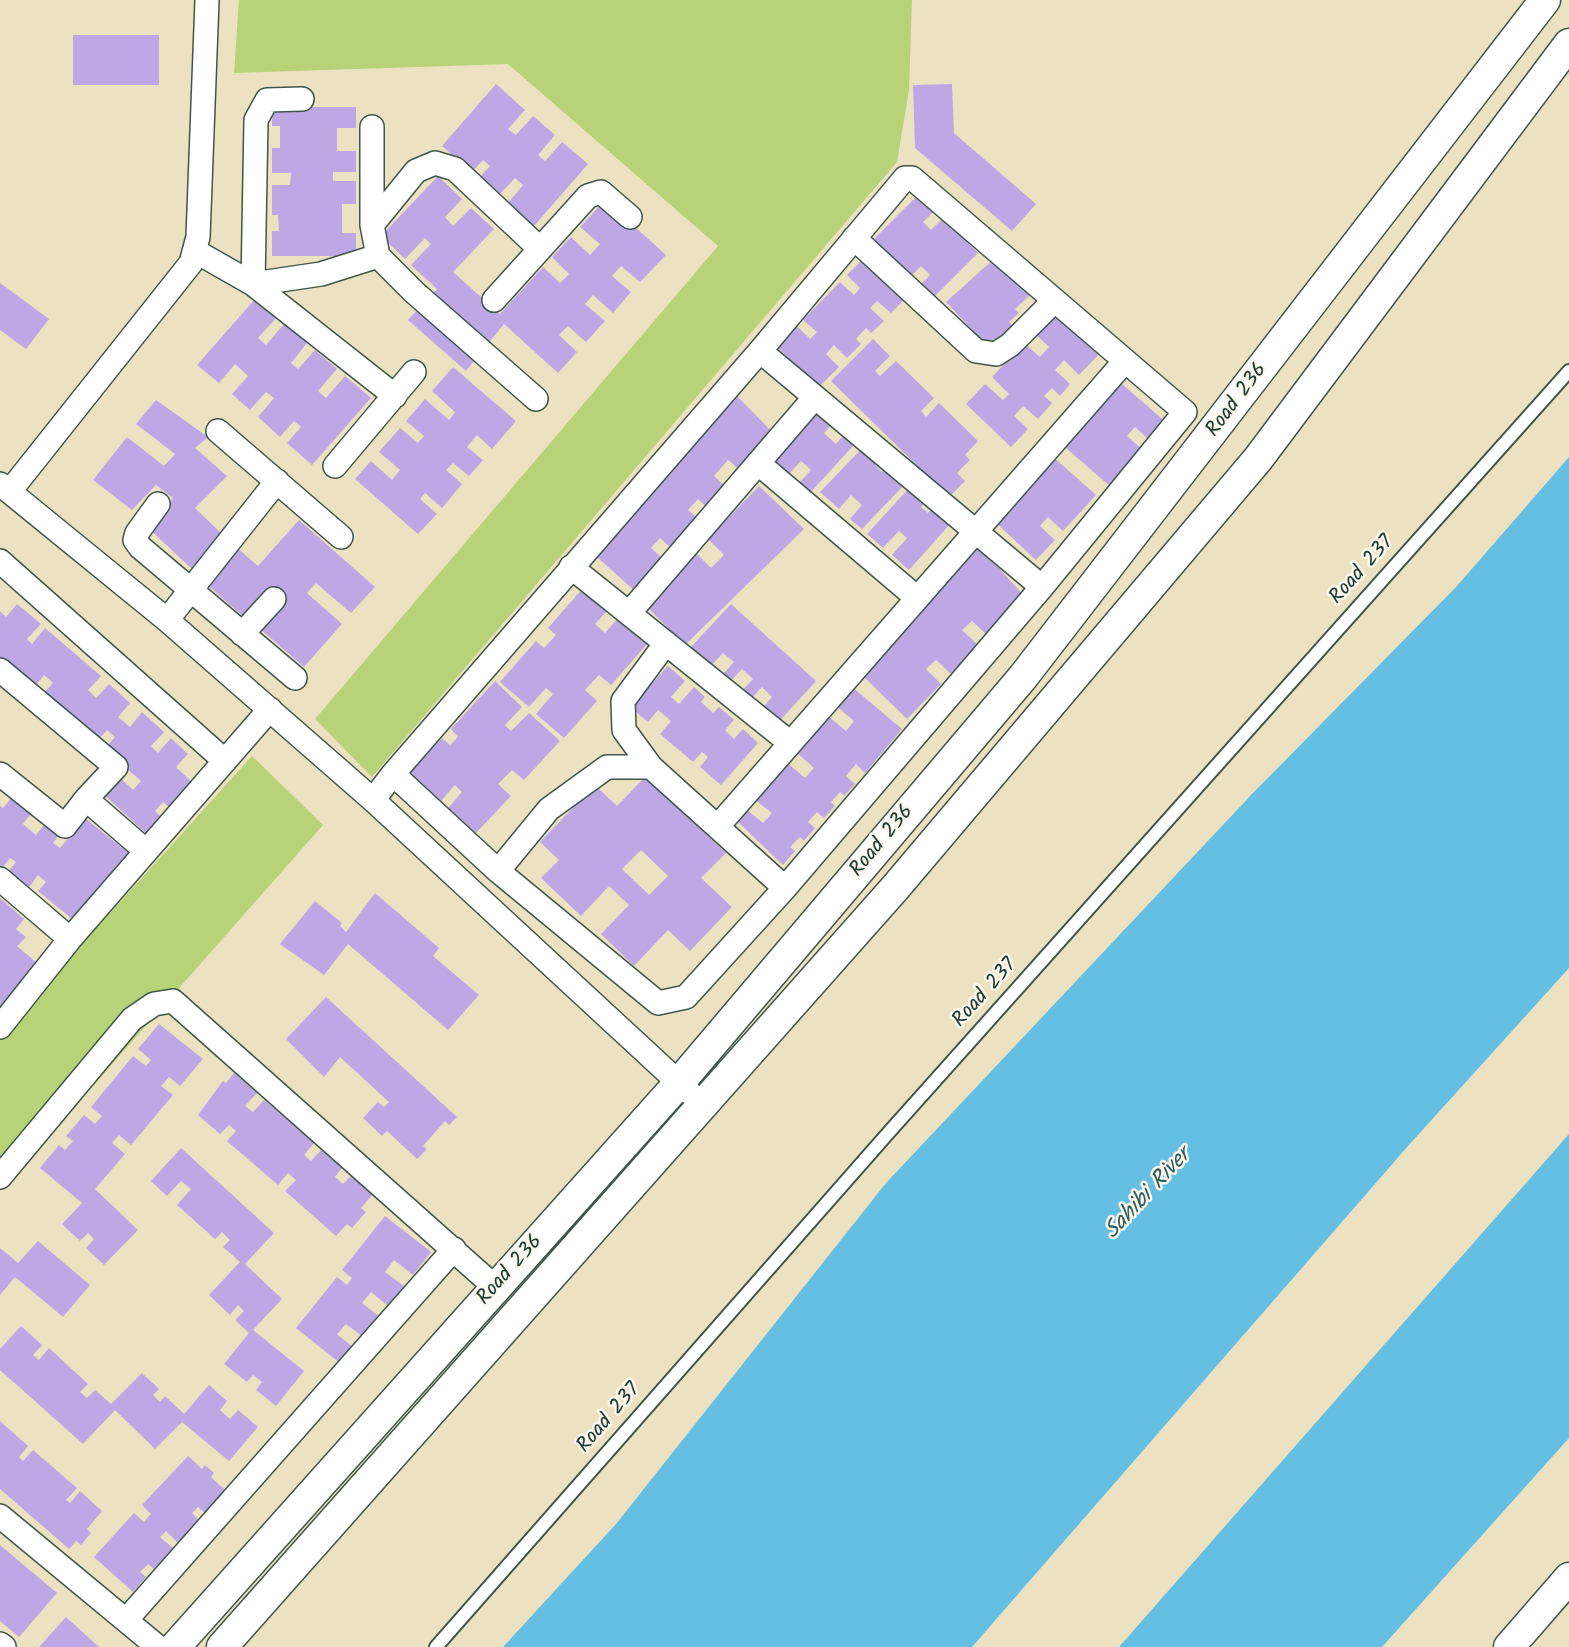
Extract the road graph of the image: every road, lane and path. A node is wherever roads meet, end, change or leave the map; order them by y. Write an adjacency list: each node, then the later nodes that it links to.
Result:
1 (207, 0): 10 (street)
2 (1545, 0): 57 (street, Road 236)
3 (1569, 44): 58 (street)
4 (302, 99): 12 (street)
5 (372, 127): 7 (street)
6 (630, 217): 9 (street)
7 (372, 225): 9 (street); 11 (street)
8 (854, 238): 14 (street); 14 (street); 15 (street)
9 (539, 248): 13 (street)
10 (195, 251): 12 (street); 26 (street)
11 (378, 256): 12 (street); 21 (street)
12 (253, 284): 19 (street)
13 (494, 300)
14 (1055, 301): 16 (street)
15 (761, 351): 20 (street); 31 (street)
16 (1125, 361): 28 (street); 32 (street)
17 (1569, 371): 68 (lane, Road 237)
18 (414, 372): 19 (street)
19 (395, 396): 24 (street)
20 (815, 397): 23 (street); 28 (street)
21 (536, 399)
22 (218, 431): 25 (street)
23 (758, 463): 35 (street); 36 (street)
24 (335, 466)
25 (277, 481): 29 (street); 33 (street)
26 (5, 487): 37 (street)
27 (158, 504): 33 (street)
28 (975, 533): 32 (street); 35 (street)
29 (341, 537)
30 (0, 561): 44 (street)
31 (571, 567): 36 (street); 47 (street)
32 (1042, 587): 54 (street)
33 (191, 592): 37 (street); 38 (street)
34 (274, 598): 38 (street)
35 (917, 598): 43 (street)
36 (630, 612): 39 (street)
37 (167, 620): 42 (street)
38 (243, 634): 41 (street)
39 (666, 643): 43 (street); 45 (street)
40 (0, 670): 48 (street)
41 (295, 678)
42 (270, 709): 44 (street); 49 (street)
43 (789, 742): 50 (street)
44 (225, 761): 51 (street)
45 (651, 767): 50 (street); 52 (street)
46 (0, 774): 48 (street)
47 (393, 774): 49 (street); 52 (street)
48 (86, 799): 51 (street)
49 (373, 800): 57 (street)
50 (718, 826): 54 (street)
51 (146, 851): 55 (street)
52 (498, 871): 54 (street)
53 (0, 879): 55 (street)
54 (785, 888)
55 (70, 939): 56 (street)
56 (0, 1027)
57 (679, 1083): 58 (street); 61 (street, Road 236)
58 (705, 1105): 67 (street)
59 (0, 1177): 60 (street)
60 (454, 1249): 61 (street); 64 (street)
61 (496, 1288): 66 (street, Road 236)
62 (0, 1516): 64 (street)
63 (1569, 1578): 69 (street)
64 (127, 1619): 65 (street)
65 (158, 1647)
66 (175, 1647)
67 (222, 1647)
68 (436, 1647)
69 (1509, 1647)

